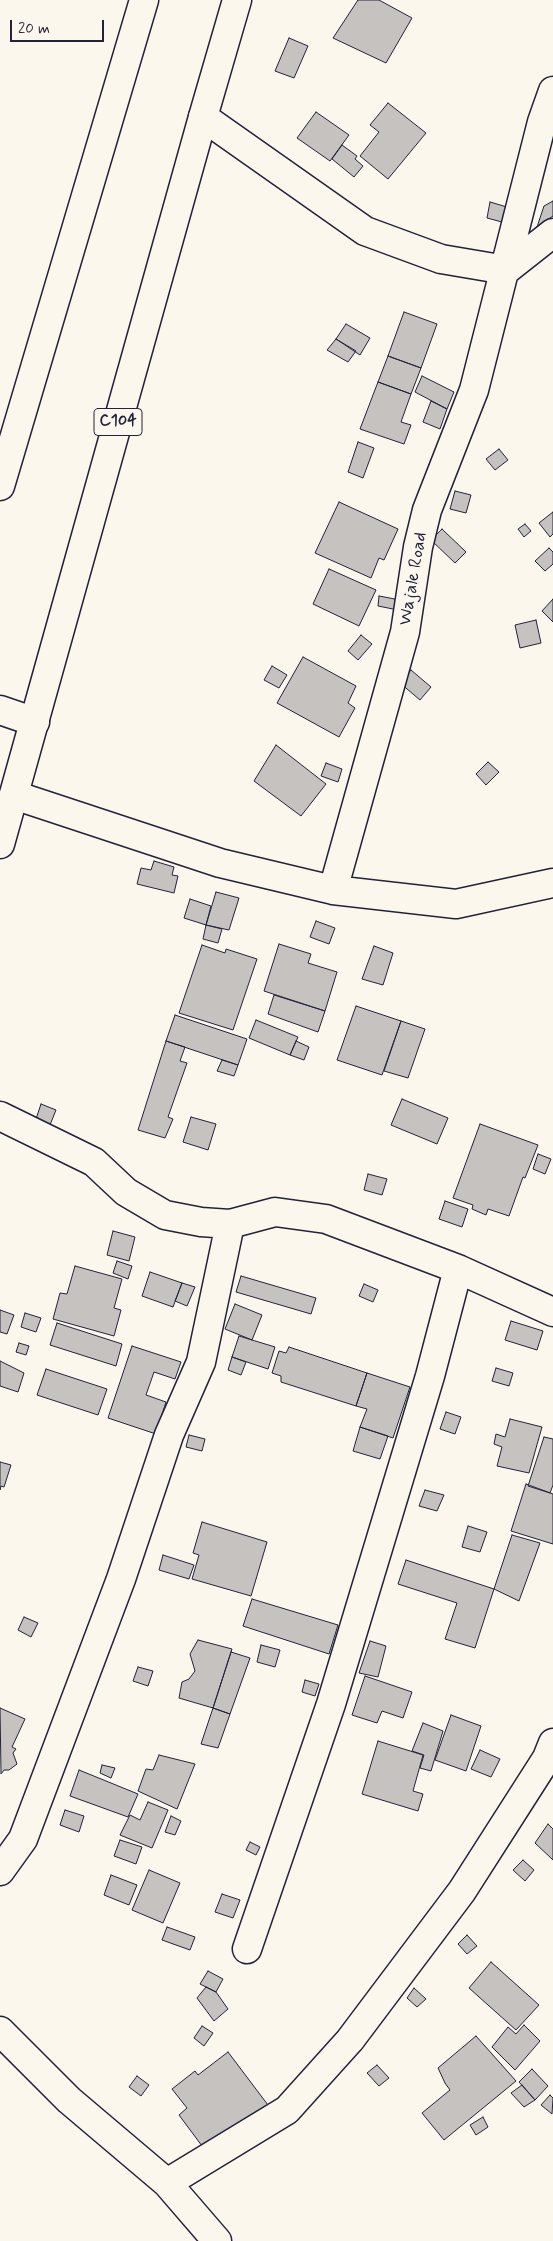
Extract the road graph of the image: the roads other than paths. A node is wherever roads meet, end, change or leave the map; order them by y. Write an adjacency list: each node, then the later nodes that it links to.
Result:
1 (237, 0): 4 (main road, C104)
2 (140, 3): 7 (main road)
3 (553, 91): 6 (main road, Wajale Road)
4 (203, 117): 6 (main road); 9 (main road, C104)
5 (553, 233): 6 (main road)
6 (506, 270): 13 (main road, Wajale Road)
7 (0, 486)
8 (0, 710): 9 (main road)
9 (35, 722): 10 (main road, C104)
10 (14, 795): 11 (main road, C104); 13 (main road)
11 (0, 844)
12 (553, 883): 13 (main road)
13 (333, 890)
14 (0, 1116): 15 (main road)
15 (230, 1224): 16 (main road); 19 (main road)
16 (458, 1269): 17 (main road); 20 (main road)
17 (553, 1312)
18 (553, 1743): 22 (main road)
19 (0, 1871)
20 (247, 1949)
21 (0, 2031): 22 (main road)
22 (167, 2183): 23 (main road)
23 (217, 2241)

